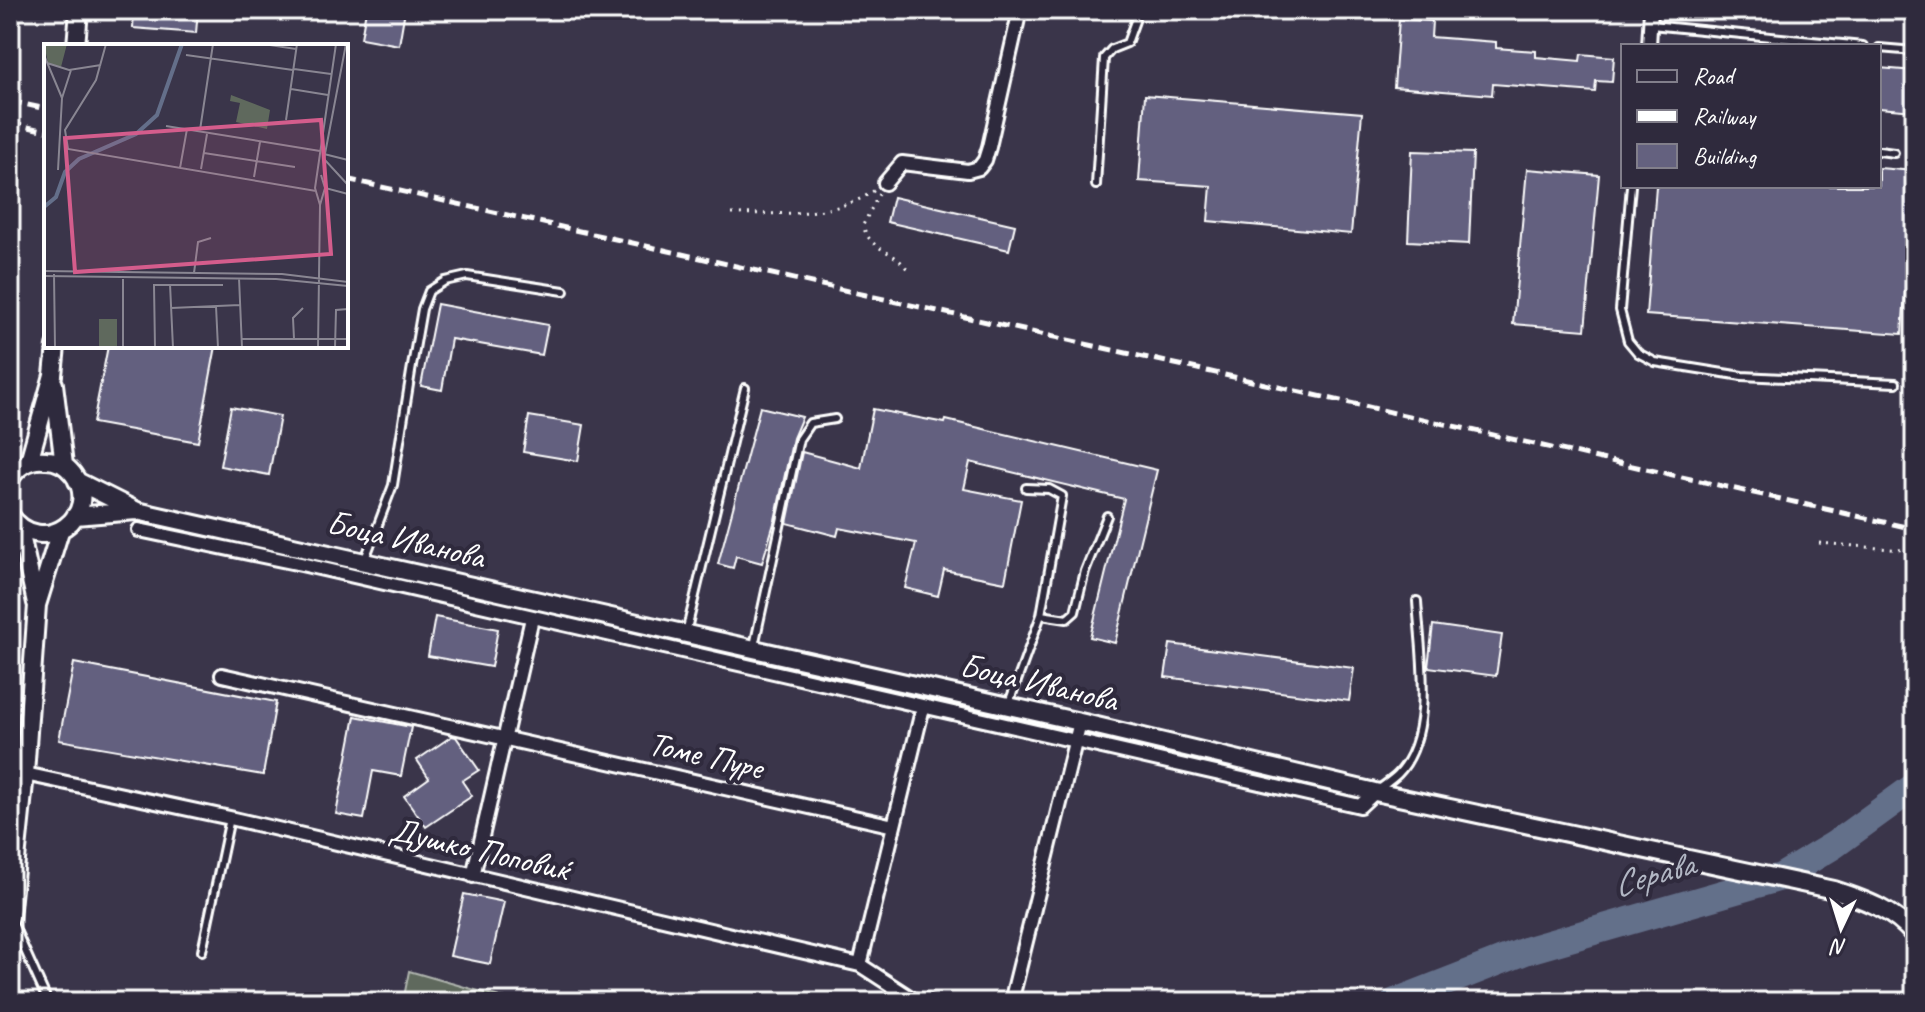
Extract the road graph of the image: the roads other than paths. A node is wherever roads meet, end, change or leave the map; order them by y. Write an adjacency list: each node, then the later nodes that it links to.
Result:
1 (79, 10): 6 (street)
2 (1020, 10): 13 (street)
3 (1134, 10): 14 (lane)
4 (1651, 10): 5 (street)
5 (1651, 25): 7 (street); 8 (lane)
6 (76, 44)
7 (1649, 44)
8 (1843, 44)
9 (1881, 48): 10 (lane)
10 (1915, 51)
11 (1881, 151): 12 (lane)
12 (1894, 153)
13 (885, 183)
14 (1096, 185)
15 (1631, 188): 19 (lane)
16 (564, 291): 33 (lane)
17 (56, 348): 18 (street)
18 (53, 375): 22 (street); 23 (street)
19 (1896, 383)
20 (745, 388): 39 (lane)
21 (835, 419): 41 (lane)
22 (20, 464): 23 (street); 24 (street)
23 (64, 465): 25 (street)
24 (10, 479)
25 (77, 481): 27 (street, Боца Иванова); 28 (street)
26 (1026, 488): 36 (lane)
27 (137, 511): 28 (street, Боца Иванова); 33 (street, Боца Иванова)
28 (75, 516): 32 (street)
29 (1107, 516): 36 (lane)
30 (15, 521): 32 (street); 35 (street)
31 (139, 530): 37 (street)
32 (60, 531): 35 (street)
33 (365, 560): 38 (street, Боца Иванова)
34 (1417, 601): 49 (lane)
35 (37, 605): 48 (street)
36 (1041, 615): 43 (lane)
37 (532, 618): 40 (street); 46 (street)
38 (661, 628): 39 (street, Боца Иванова); 40 (street)
39 (686, 634): 41 (street, Боца Иванова)
40 (657, 647): 44 (street)
41 (754, 649): 43 (street, Боца Иванова)
42 (222, 675): 46 (street, Томе Пуре)
43 (1009, 706): 45 (street, Боца Иванова)
44 (923, 707): 47 (street); 51 (street)
45 (1080, 722): 47 (street); 49 (street, Боца Иванова)
46 (505, 737): 51 (street, Томе Пуре); 52 (street)
47 (1074, 741): 49 (street); 60 (street)
48 (25, 774): 50 (street, Душко Поповиќ); 53 (street)
49 (1375, 792): 54 (street, Боца Иванова)
50 (230, 818): 52 (street, Душко Поповиќ); 55 (lane)
51 (894, 826): 56 (street)
52 (473, 876): 56 (street, Душко Поповиќ)
53 (10, 917): 58 (lane)
54 (1915, 936)
55 (202, 951)
56 (860, 965): 57 (street, Душко Поповиќ)
57 (914, 1001): 59 (street)
58 (45, 1002)
59 (929, 1002)
60 (1011, 1002)

